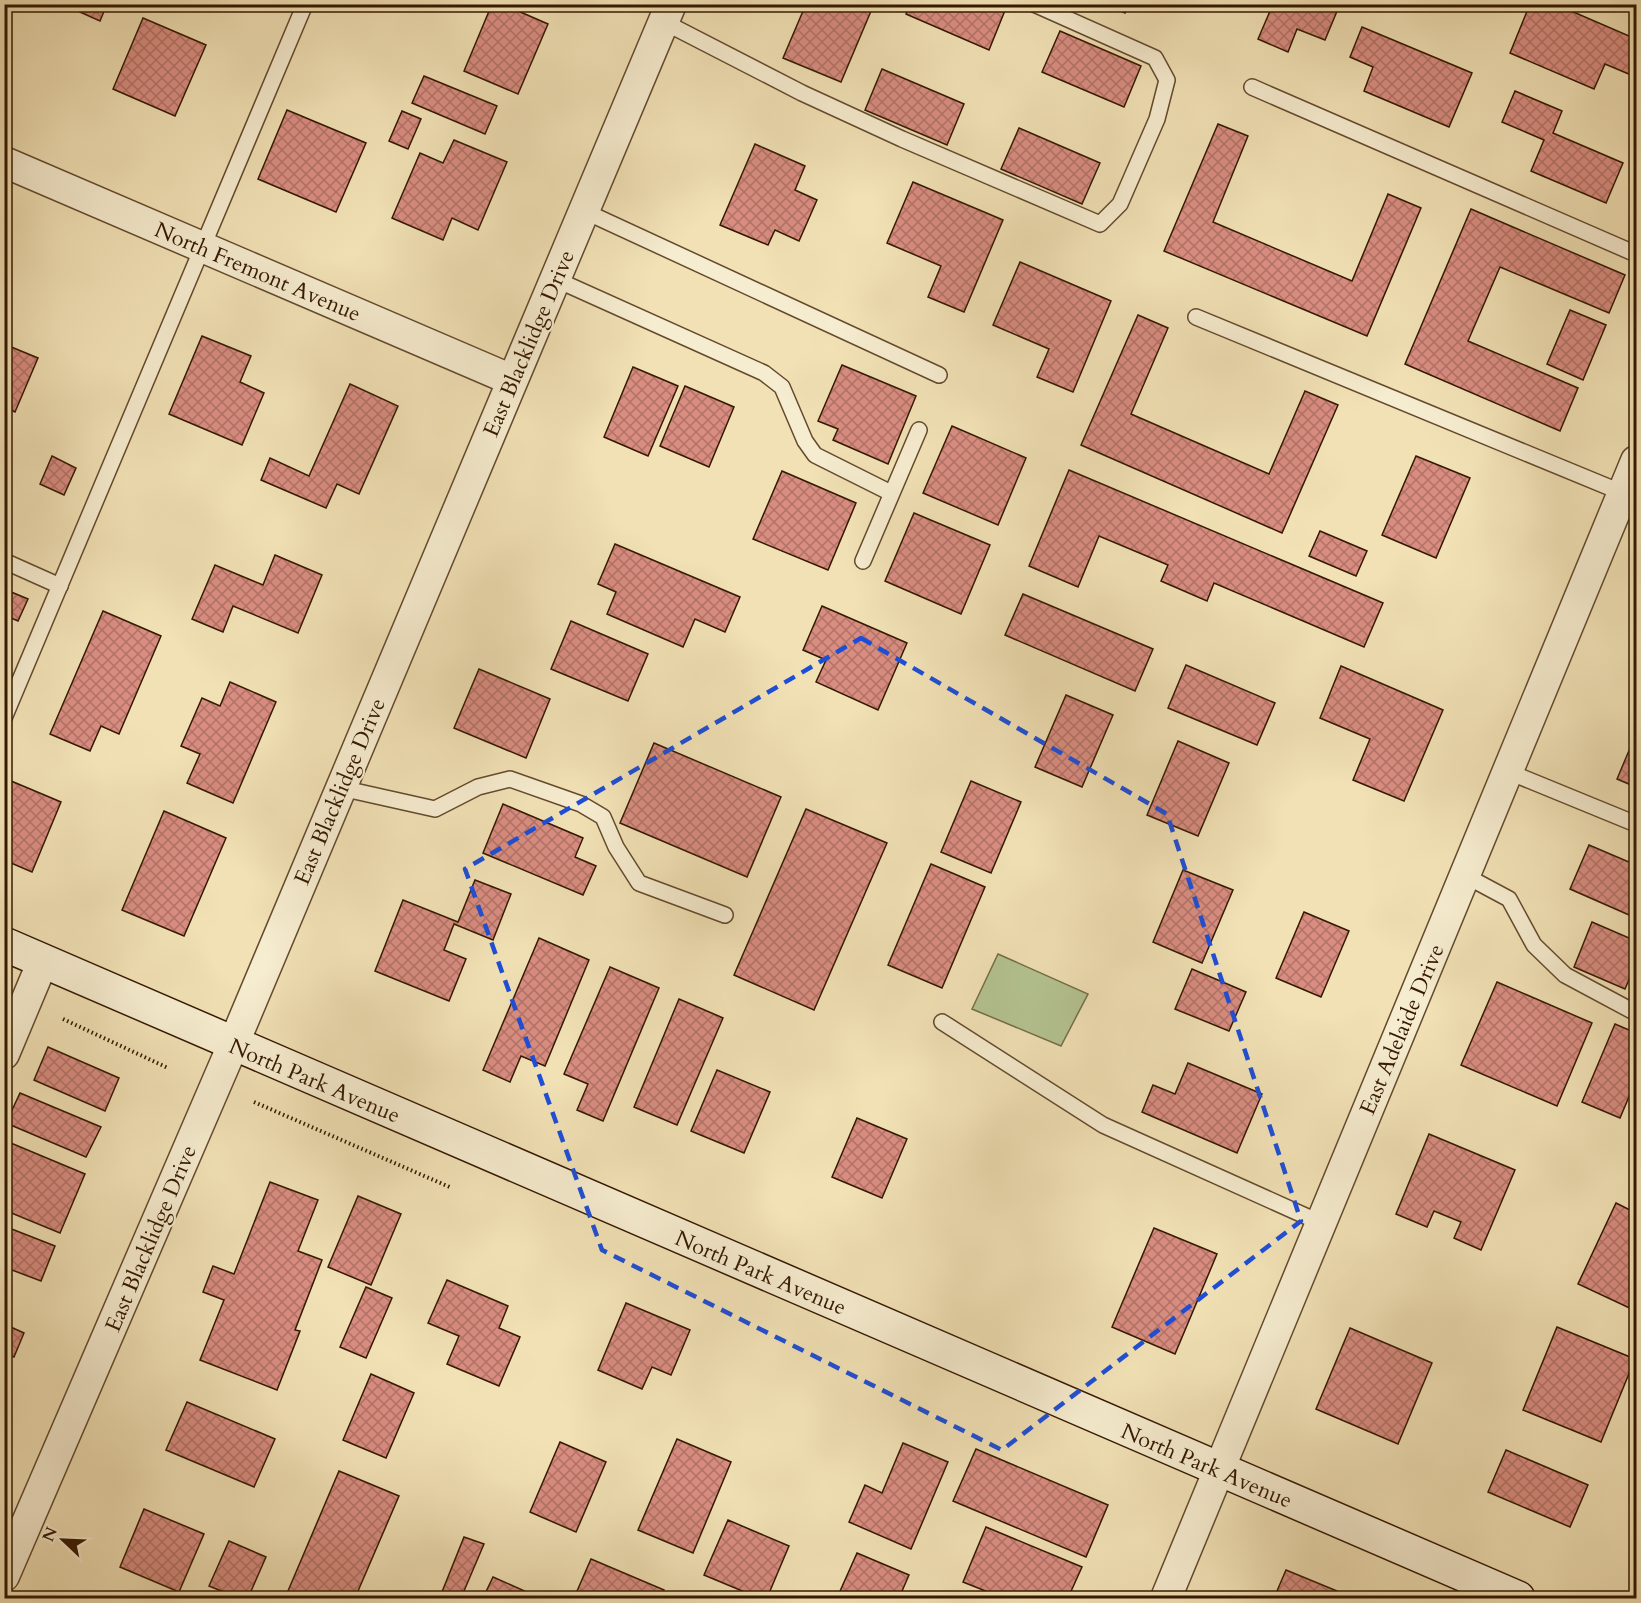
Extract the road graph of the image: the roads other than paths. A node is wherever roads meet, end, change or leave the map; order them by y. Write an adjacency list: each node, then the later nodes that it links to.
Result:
1 (304, 4): 7 (lane)
2 (1034, 4): 3 (lane)
3 (668, 13): 6 (street, East Blacklidge Drive)
4 (1252, 87): 8 (lane)
5 (4, 162): 7 (street, North Fremont Avenue)
6 (584, 211): 9 (street, East Blacklidge Drive); 11 (lane)
7 (203, 248): 12 (street, North Fremont Avenue); 19 (lane)
8 (1636, 254)
9 (555, 279): 12 (street, East Blacklidge Drive); 15 (lane)
10 (1196, 317): 16 (lane)
11 (939, 375)
12 (512, 380): 22 (street, East Blacklidge Drive)
13 (919, 430): 15 (lane)
14 (1636, 461): 16 (street, East Adelaide Drive)
15 (891, 493): 18 (lane)
16 (1623, 493): 21 (street, East Adelaide Drive)
17 (4, 561): 19 (lane)
18 (863, 561)
19 (60, 586): 20 (lane)
20 (4, 718)
21 (1509, 772): 23 (lane); 24 (street, East Adelaide Drive)
22 (340, 788): 25 (lane); 30 (street, East Blacklidge Drive)
23 (1636, 824)
24 (1466, 876): 28 (lane); 32 (street, East Adelaide Drive)
25 (725, 915)
26 (4, 944): 27 (street, North Park Avenue)
27 (43, 961): 30 (street, North Park Avenue); 31 (street)
28 (1636, 1013)
29 (942, 1022): 32 (lane)
30 (233, 1045): 33 (street, North Park Avenue); 34 (street, East Blacklidge Drive)
31 (4, 1054)
32 (1321, 1223): 33 (street, East Adelaide Drive)
33 (1220, 1470): 35 (street, North Park Avenue); 36 (street, East Adelaide Drive)
34 (4, 1576)
35 (1514, 1598)
36 (1166, 1599)

